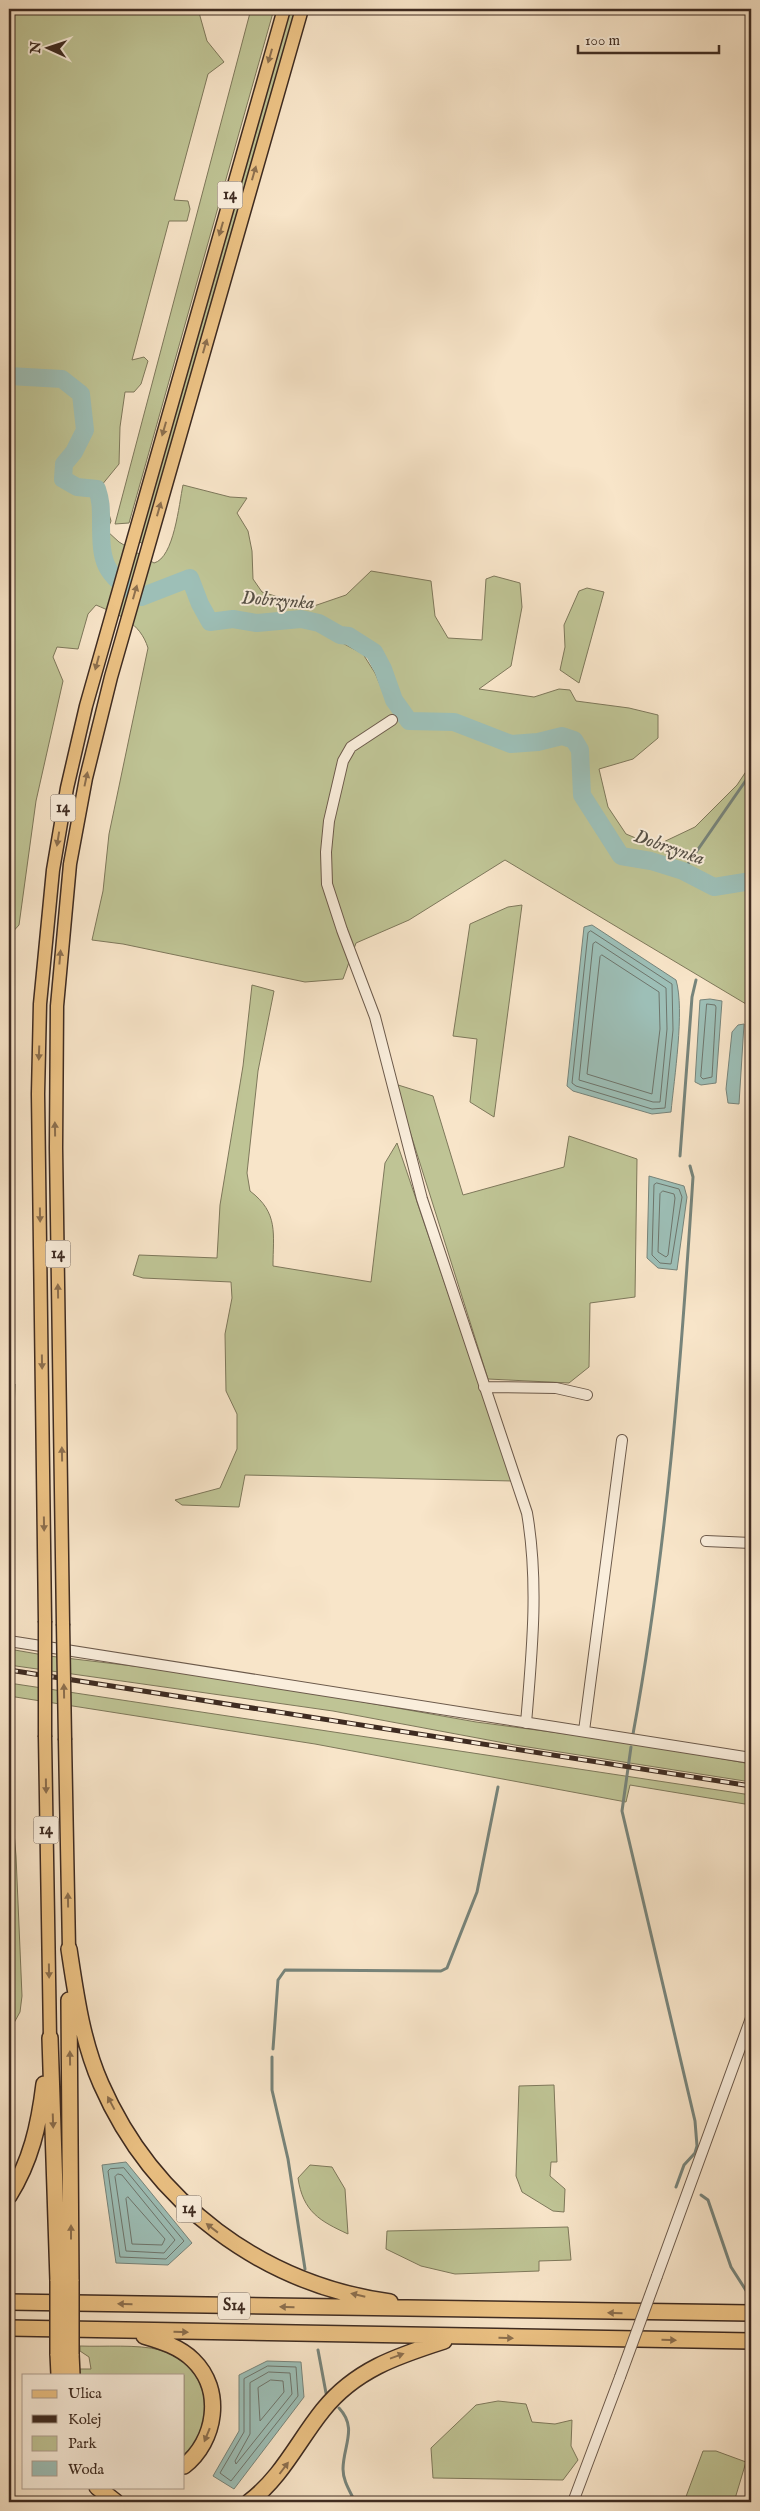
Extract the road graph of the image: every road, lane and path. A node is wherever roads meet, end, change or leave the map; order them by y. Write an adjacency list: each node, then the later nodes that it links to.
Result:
1 (284, 9): 15 (main road, 14, one-way to 15, bridge)
2 (302, 9): 13 (main road, 14, one-way to 2, bridge)
3 (392, 720): 4 (street)
4 (484, 1387): 5 (street); 10 (street)
5 (587, 1395)
6 (622, 1440): 11 (street)
7 (706, 1541): 8 (street)
8 (751, 1543)
9 (9, 1641): 10 (street)
10 (526, 1722): 11 (street)
11 (584, 1731): 12 (street)
12 (751, 1758)
13 (69, 1949): 17 (highway, one-way to 13); 19 (highway, 14, one-way to 13)
14 (751, 2018): 32 (street, bridge)
15 (50, 2038): 16 (highway); 17 (highway, 14, one-way to 17)
16 (9, 2196)
17 (65, 2281): 25 (highway, bridge)
18 (9, 2302): 19 (highway, S14, one-way to 18)
19 (458, 2310): 20 (highway, S14, one-way to 19)
20 (751, 2314)
21 (9, 2328): 22 (highway, S14)
22 (115, 2330): 23 (highway, S14, one-way to 23); 28 (highway, one-way to 28)
23 (458, 2337): 24 (highway, S14, one-way to 24); 31 (highway, one-way to 23)
24 (751, 2341)
25 (65, 2354): 26 (highway); 27 (highway)
26 (59, 2374)
27 (72, 2374)
28 (185, 2465)
29 (99, 2488): 30 (highway)
30 (116, 2502)
31 (250, 2502)
32 (573, 2502)

